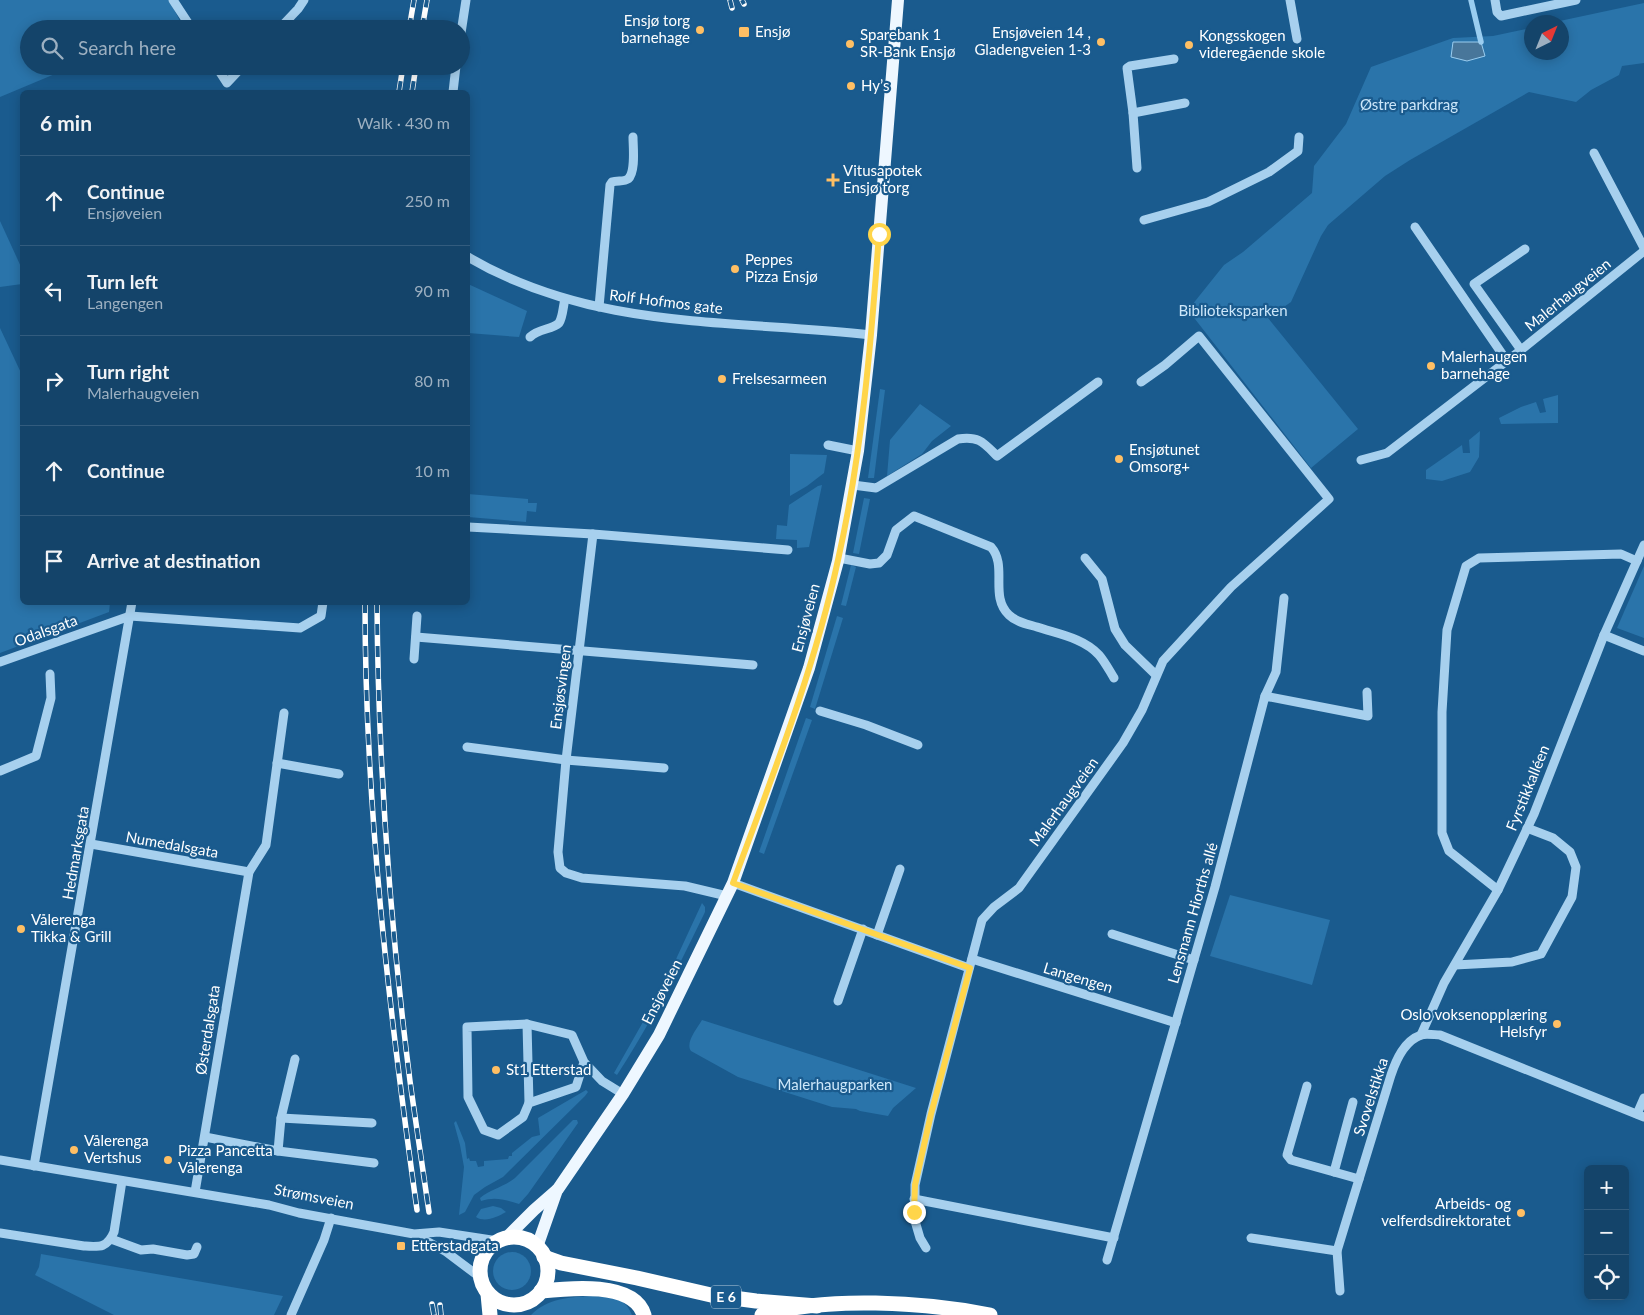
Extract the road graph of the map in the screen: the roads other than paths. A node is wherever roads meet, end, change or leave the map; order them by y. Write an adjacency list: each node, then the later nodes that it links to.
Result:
1 (173, 0): 8 (street)
2 (304, 0): 9 (street)
3 (466, 0): 10 (street)
4 (898, 0): 30 (main road, Ensjøveien)
5 (1290, 0): 11 (street)
6 (1495, 0): 7 (street)
7 (1576, 0)
8 (186, 20)
9 (288, 20)
10 (463, 20)
11 (1297, 39)
12 (1174, 59): 18 (street)
13 (221, 75): 14 (street)
14 (234, 75)
15 (455, 75): 16 (street)
16 (452, 90)
17 (1184, 103): 18 (street)
18 (1133, 113): 22 (street)
19 (633, 137): 29 (street)
20 (1299, 137): 23 (street)
21 (1594, 152): 26 (street)
22 (1137, 168)
23 (1144, 220)
24 (1415, 227): 33 (street)
25 (1525, 249): 32 (street)
26 (1644, 249): 32 (street, Malerhaugveien)
27 (470, 258): 28 (street, Rolf Hofmos gate)
28 (565, 299): 29 (street, Rolf Hofmos gate); 31 (street)
29 (600, 307): 30 (street, Rolf Hofmos gate)
30 (871, 335): 37 (main road, Ensjøveien)
31 (530, 337)
32 (1521, 350): 33 (street, Malerhaugveien)
33 (1507, 361): 38 (street, Malerhaugveien)
34 (1098, 382): 39 (street)
35 (1141, 382): 60 (street, Malerhaugveien)
36 (828, 446): 37 (street)
37 (858, 451): 39 (main road, Ensjøveien)
38 (1361, 460)
39 (853, 485): 44 (main road, Ensjøveien)
40 (470, 527): 41 (street)
41 (593, 534): 43 (street); 54 (street, Ensjøsvingen)
42 (1644, 544): 46 (street, Fyrstikkalléen)
43 (788, 550)
44 (839, 558): 61 (street); 77 (main road, Ensjøveien)
45 (1085, 558): 60 (street)
46 (1637, 561): 52 (street, Fyrstikkalléen); 78 (street)
47 (1284, 598): 63 (street, Lensmann Hiorths allé)
48 (132, 605): 50 (street, Hedmarksgata)
49 (323, 605): 50 (street)
50 (130, 616): 57 (street, Odalsgata); 74 (street, Hedmarksgata)
51 (417, 616): 53 (street)
52 (1604, 635): 55 (street); 73 (street, Fyrstikkalléen)
53 (416, 637): 54 (street); 56 (street)
54 (579, 650): 58 (street); 68 (street, Ensjøsvingen)
55 (1644, 651)
56 (414, 659)
57 (0, 662)
58 (753, 665)
59 (50, 674): 71 (street)
60 (1156, 674): 84 (street, Malerhaugveien)
61 (1114, 678)
62 (1367, 692): 63 (street)
63 (1265, 696): 83 (street, Lensmann Hiorths allé)
64 (820, 711): 66 (street)
65 (284, 714): 69 (street)
66 (918, 745)
67 (467, 747): 68 (street)
68 (566, 760): 70 (street); 79 (street, Ensjøsvingen)
69 (277, 763): 72 (street); 76 (street)
70 (664, 768)
71 (0, 771)
72 (340, 774)
73 (1527, 828): 78 (street, Fyrstikkalléen); 85 (street)
74 (91, 844): 76 (street, Numedalsgata); 104 (street, Hedmarksgata)
75 (900, 869): 81 (street)
76 (249, 872): 100 (street, Østerdalsgata)
77 (733, 883): 79 (main road, Ensjøveien); 80 (street, Langengen)
78 (1498, 890): 85 (street, Fyrstikkalléen)
79 (727, 896): 93 (main road, Ensjøveien)
80 (863, 929): 81 (street, Langengen); 86 (street)
81 (878, 934): 84 (street, Langengen)
82 (1112, 934): 83 (street)
83 (1194, 960): 87 (street, Lensmann Hiorths allé)
84 (971, 964): 87 (street, Langengen); 110 (street, Malerhaugveien)
85 (1455, 965): 89 (street, Fyrstikkalléen)
86 (838, 1001)
87 (1176, 1023): 114 (street, Lensmann Hiorths allé)
88 (527, 1024): 91 (street); 96 (street); 96 (street)
89 (1421, 1035): 97 (street); 106 (street, Svovelstikka)
90 (295, 1059): 98 (street)
91 (584, 1062): 93 (street); 96 (street)
92 (1307, 1086): 105 (street)
93 (623, 1094): 108 (main road, Ensjøveien)
94 (1644, 1098): 97 (street)
95 (1353, 1102): 105 (street)
96 (529, 1103)
97 (1640, 1115)
98 (281, 1118): 99 (street); 101 (street)
99 (372, 1124)
100 (205, 1137): 101 (street); 109 (street, Østerdalsgata)
101 (278, 1151): 103 (street)
102 (0, 1160): 104 (street, Strømsveien)
103 (374, 1163)
104 (34, 1166): 107 (street, Strømsveien)
105 (1334, 1172): 106 (street)
106 (1359, 1179): 120 (street, Svovelstikka)
107 (122, 1181): 109 (street, Strømsveien); 116 (street)
108 (558, 1189): 117 (main road, Ensjøveien); 121 (main road, Ensjøveien)
109 (195, 1192): 111 (street, Strømsveien)
110 (914, 1199): 114 (street); 119 (street, Malerhaugveien)
111 (331, 1218): 113 (street, Strømsveien); 129 (street)
112 (0, 1233): 116 (street)
113 (414, 1234): 117 (street, Strømsveien); 123 (street, Strømsveien)
114 (1114, 1238): 122 (street, Lensmann Hiorths allé)
115 (1251, 1238): 120 (street)
116 (111, 1239): 118 (street)
117 (502, 1240): 121 (highway, Strømsveien / E 6); 123 (highway)
118 (197, 1247)
119 (926, 1248)
120 (1337, 1251): 125 (street, Svovelstikka)
121 (541, 1252): 124 (highway); 127 (highway, E 6)
122 (1107, 1260)
123 (481, 1278): 126 (highway, Strømsveien)
124 (541, 1291): 128 (highway); 131 (highway)
125 (1340, 1291)
126 (488, 1294): 128 (highway); 130 (highway, Strømsveien)
127 (817, 1306): 132 (highway, E 6); 133 (highway, E 6)
128 (522, 1309)
129 (291, 1315)
130 (490, 1315)
131 (644, 1315)
132 (762, 1315)
133 (990, 1315)

